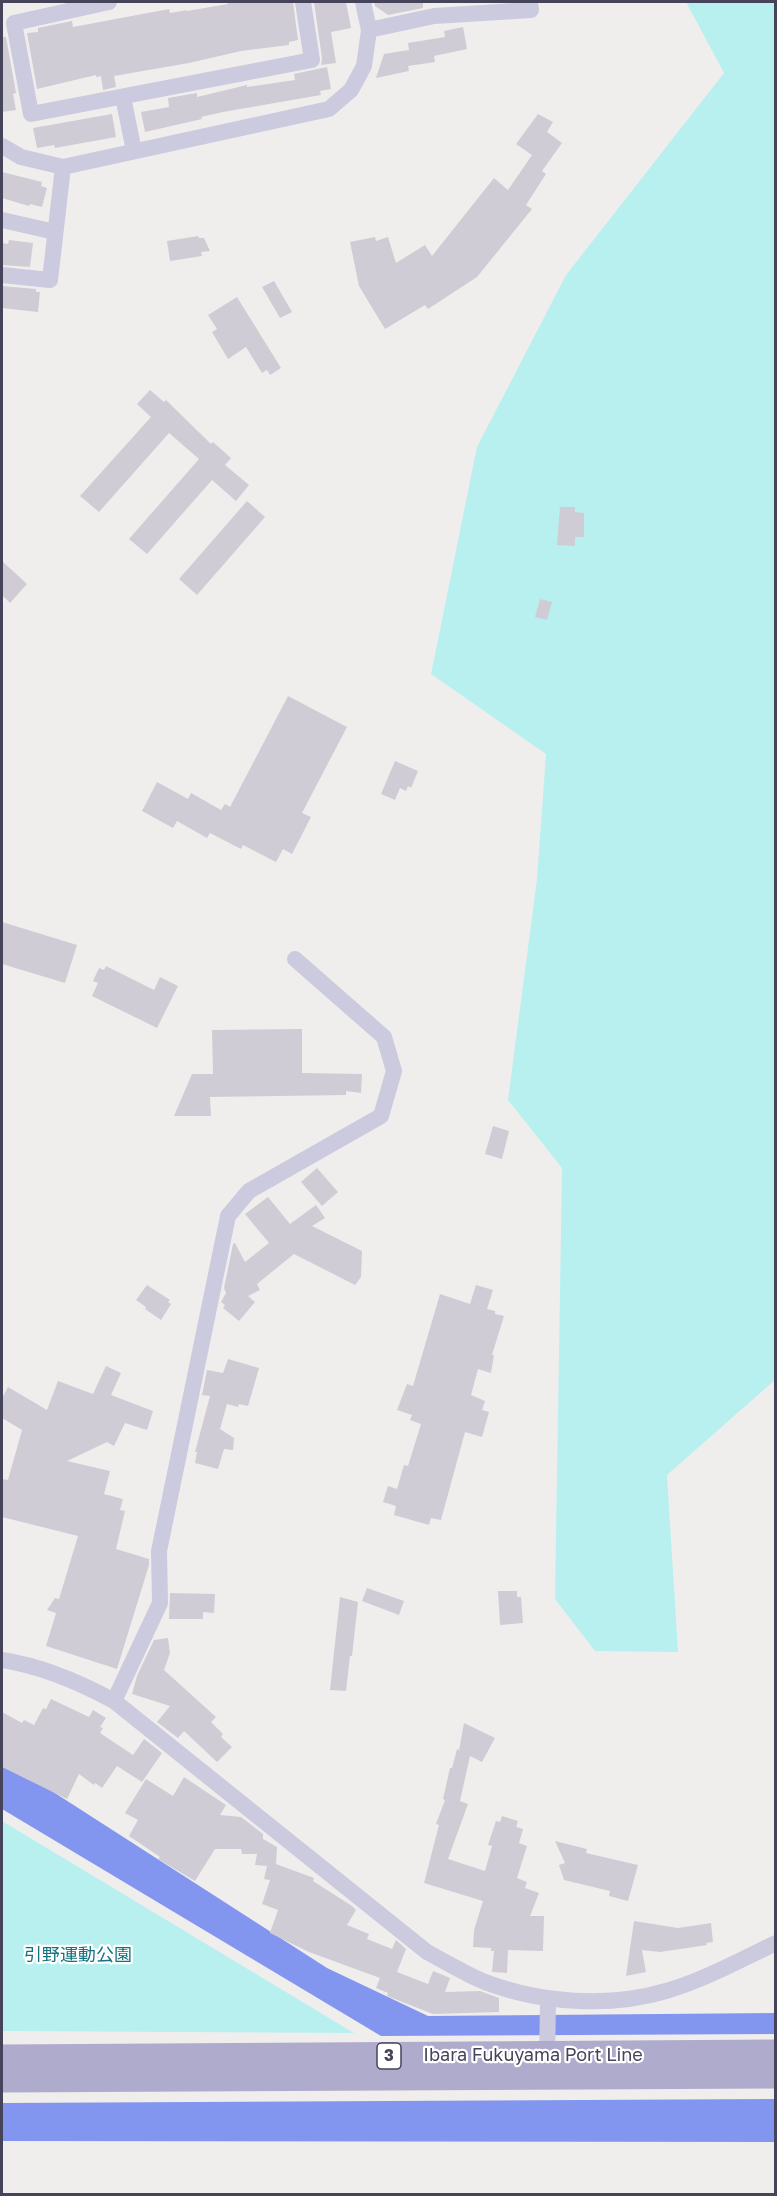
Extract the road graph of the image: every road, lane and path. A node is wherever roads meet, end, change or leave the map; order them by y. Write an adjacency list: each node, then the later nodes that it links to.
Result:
1 (109, 2): 5 (street)
2 (303, 2): 8 (street)
3 (363, 2): 7 (street)
4 (530, 2): 6 (street)
5 (80, 4): 8 (street)
6 (432, 9): 7 (street)
7 (369, 30): 10 (street)
8 (123, 97): 10 (street)
9 (2, 146): 11 (street)
10 (134, 151): 11 (street)
11 (63, 167): 13 (street)
12 (2, 220): 13 (street)
13 (55, 231): 14 (street)
14 (2, 275)
15 (295, 960): 17 (street)
16 (2, 1660): 17 (street)
17 (114, 1701): 19 (street)
18 (776, 1943): 19 (street)
19 (548, 2004): 21 (street)
20 (776, 2053): 21 (main road, Ibara Fukuyama Port Line / 3)
21 (547, 2057): 22 (main road, Ibara Fukuyama Port Line / 3); 23 (main road, Ibara Fukuyama Port Line / 3); 24 (main road, Ibara Fukuyama Port Line / 3)
22 (2, 2058)
23 (776, 2075)
24 (2, 2079)

